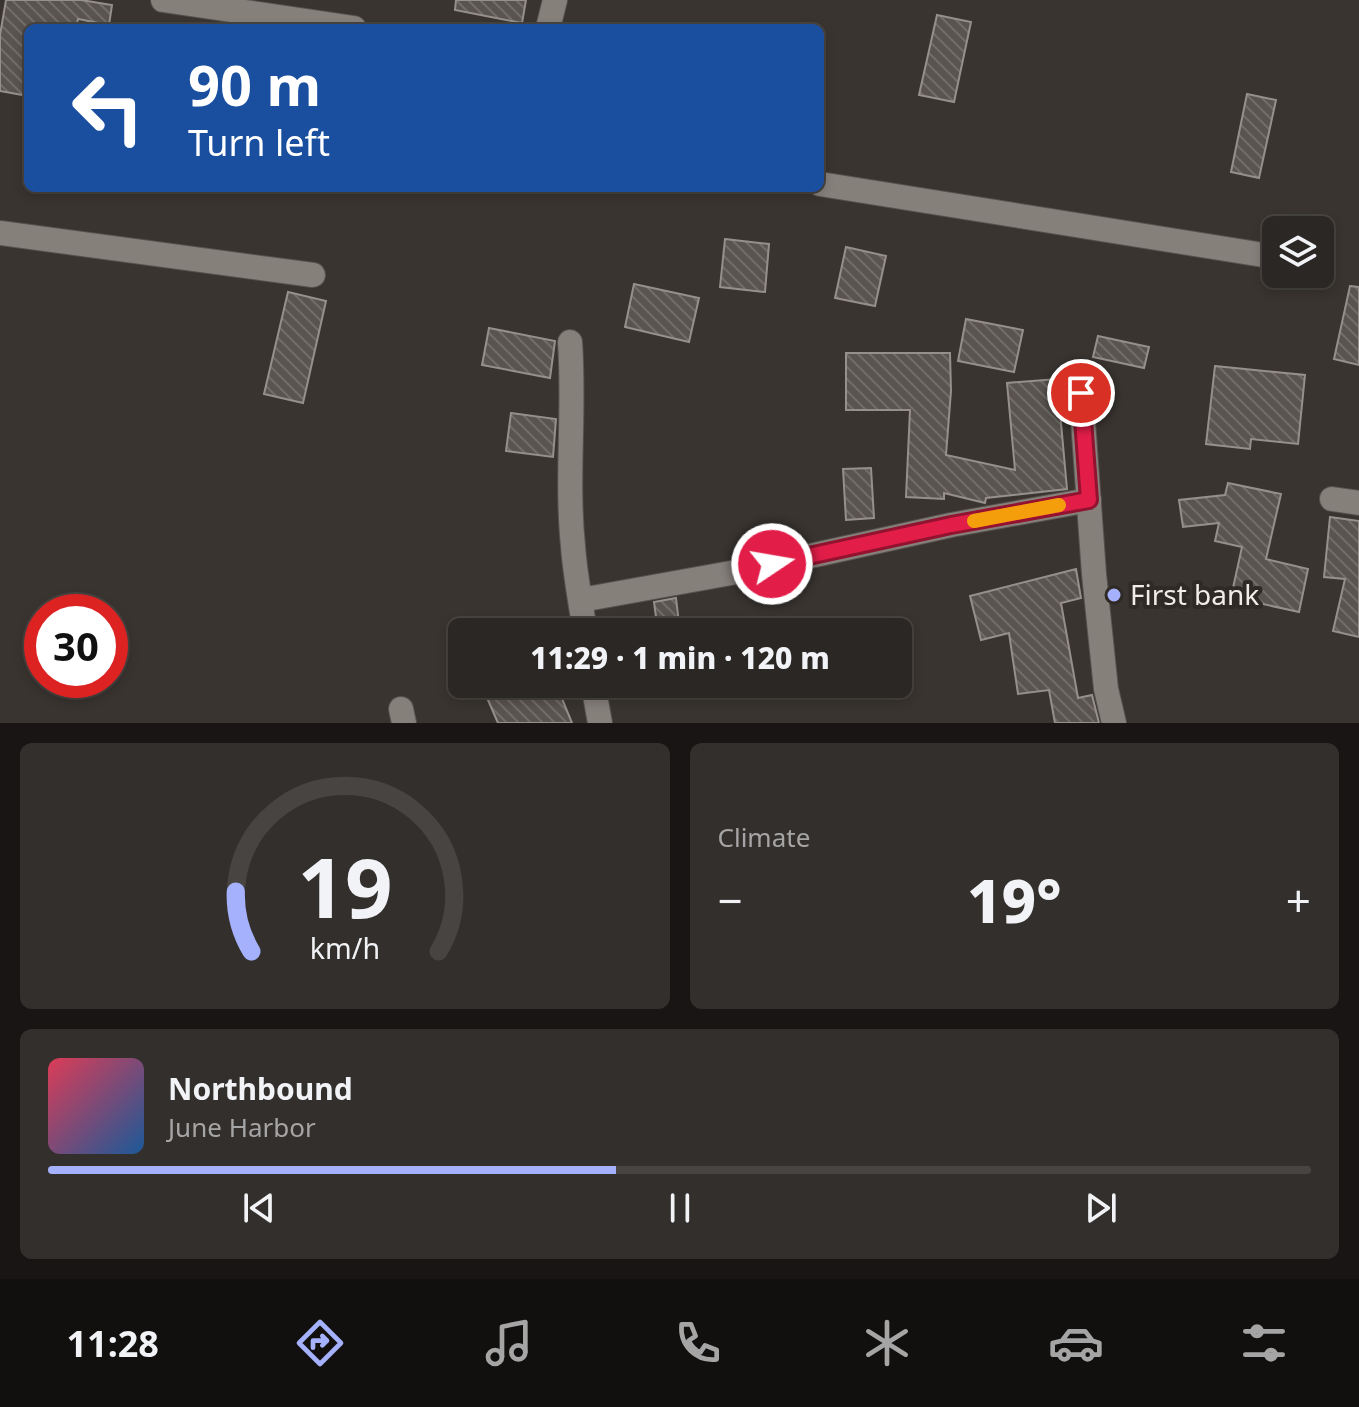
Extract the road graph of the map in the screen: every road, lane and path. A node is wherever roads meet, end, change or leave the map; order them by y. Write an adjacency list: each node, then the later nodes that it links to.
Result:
1 (163, 0): 3 (street)
2 (555, 0): 4 (street)
3 (327, 24)
4 (549, 24)
5 (824, 185): 7 (street)
6 (0, 233): 8 (street)
7 (1262, 255)
8 (313, 275)
9 (570, 342): 14 (street)
10 (1081, 393): 12 (street)
11 (1332, 499): 13 (street)
12 (1089, 500): 14 (street); 18 (street)
13 (1359, 503)
14 (581, 600): 15 (street)
15 (583, 618)
16 (596, 698): 17 (street)
17 (600, 723)
18 (1114, 723)

